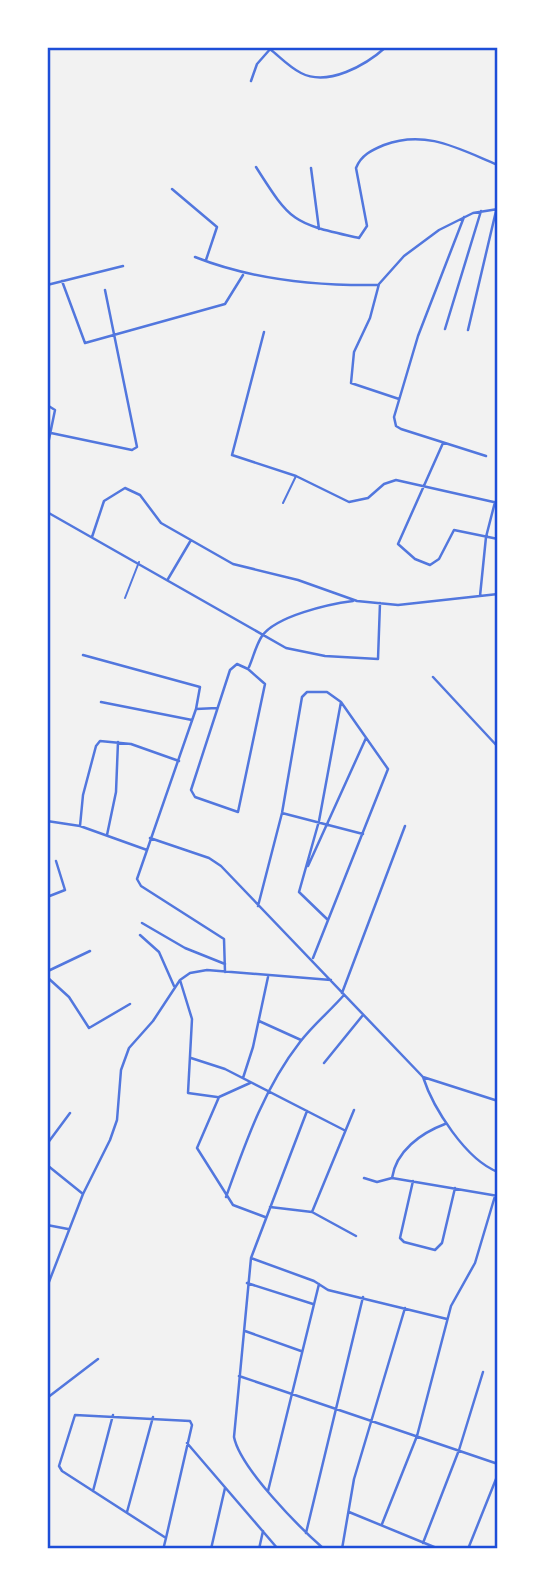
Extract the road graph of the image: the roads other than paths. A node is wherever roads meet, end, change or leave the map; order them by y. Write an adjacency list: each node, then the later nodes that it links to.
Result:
1 (386, 47): 2 (street)
2 (271, 48): 3 (street)
3 (251, 81)
4 (498, 165): 11 (street)
5 (256, 167): 11 (street)
6 (311, 168): 11 (street)
7 (172, 189): 13 (street)
8 (497, 209): 9 (street); 21 (street)
9 (481, 211): 10 (street); 20 (street)
10 (464, 217): 18 (street); 24 (street)
11 (319, 229)
12 (195, 257): 13 (street)
13 (206, 261): 15 (street)
14 (123, 266): 16 (street)
15 (243, 275): 18 (street); 23 (street)
16 (62, 281): 17 (street); 23 (street)
17 (47, 285)
18 (379, 285): 24 (street)
19 (105, 290): 23 (street)
20 (445, 329)
21 (468, 330)
22 (264, 332): 30 (street)
23 (114, 335): 26 (street)
24 (399, 399): 27 (street)
25 (47, 405): 26 (street)
26 (51, 433): 28 (street)
27 (443, 443): 29 (street); 31 (street)
28 (47, 449)
29 (486, 456)
30 (296, 476): 31 (street); 32 (lane)
31 (425, 485): 33 (street); 36 (street)
32 (283, 503)
33 (496, 503): 36 (street)
34 (47, 512): 35 (street)
35 (92, 537): 38 (street); 39 (street)
36 (486, 537): 37 (street); 42 (street)
37 (498, 539)
38 (191, 540): 40 (street); 44 (street)
39 (139, 562): 40 (street); 43 (lane)
40 (167, 579): 46 (street)
41 (498, 594): 42 (street)
42 (480, 596): 45 (street)
43 (125, 598)
44 (357, 601): 45 (street); 46 (street)
45 (380, 603): 46 (street)
46 (262, 635): 48 (street)
47 (83, 655): 53 (street)
48 (248, 668): 52 (street); 52 (street)
49 (433, 677): 57 (street)
50 (101, 702): 54 (street)
51 (341, 702): 55 (street); 59 (street); 61 (street)
52 (217, 708): 53 (street)
53 (196, 709): 54 (street)
54 (192, 720): 58 (street)
55 (366, 737): 62 (street); 65 (street)
56 (118, 741): 58 (street); 63 (street); 66 (street)
57 (498, 747)
58 (179, 761): 67 (street)
59 (282, 813): 61 (street); 72 (street)
60 (47, 821): 63 (street)
61 (319, 821): 62 (street); 70 (street)
62 (328, 824): 65 (street); 70 (street)
63 (80, 826): 66 (street)
64 (405, 826): 86 (street)
65 (363, 834): 73 (street)
66 (107, 835): 68 (street)
67 (150, 838): 68 (street); 72 (street)
68 (147, 849): 79 (street)
69 (56, 861): 71 (street)
70 (305, 872): 73 (street)
71 (47, 897)
72 (258, 906): 77 (street)
73 (328, 920): 77 (street)
74 (142, 923): 79 (street)
75 (140, 935): 85 (street)
76 (90, 951): 81 (street)
77 (313, 958): 84 (street)
78 (47, 964): 81 (street)
79 (225, 964): 80 (street)
80 (225, 972): 82 (street); 83 (street)
81 (48, 975): 87 (street)
82 (268, 977): 84 (street); 89 (street)
83 (180, 979): 85 (street); 91 (street)
84 (331, 980): 86 (street)
85 (174, 986): 111 (street)
86 (343, 994): 88 (street); 90 (street)
87 (130, 1004)
88 (363, 1015): 92 (street); 93 (street)
89 (259, 1021): 90 (street); 94 (street)
90 (301, 1040): 96 (street)
91 (191, 1058): 94 (street); 97 (street)
92 (324, 1063)
93 (423, 1077): 98 (street); 102 (street)
94 (243, 1078): 95 (street)
95 (250, 1083): 96 (street); 97 (street)
96 (268, 1092): 100 (street); 113 (street)
97 (219, 1097): 113 (street)
98 (498, 1101)
99 (354, 1110): 103 (street)
100 (307, 1111): 103 (street); 114 (street)
101 (70, 1113): 104 (street)
102 (445, 1124): 106 (street); 108 (street)
103 (344, 1130): 115 (street)
104 (47, 1144)
105 (47, 1165): 111 (street)
106 (498, 1172)
107 (364, 1178): 108 (street)
108 (392, 1178): 109 (street)
109 (413, 1181): 110 (street); 110 (street)
110 (455, 1188): 112 (street)
111 (83, 1194): 118 (street)
112 (496, 1196): 127 (street)
113 (226, 1197): 116 (street)
114 (270, 1207): 115 (street); 116 (street)
115 (312, 1212): 119 (street)
116 (266, 1217): 120 (street)
117 (47, 1225): 118 (street)
118 (68, 1229): 123 (street)
119 (356, 1236)
120 (251, 1258): 121 (street); 122 (street)
121 (247, 1283): 125 (street); 128 (street)
122 (319, 1284): 124 (street); 125 (street)
123 (47, 1287)
124 (363, 1297): 126 (street); 135 (street)
125 (313, 1304): 129 (street)
126 (405, 1308): 127 (street); 138 (street)
127 (447, 1319): 139 (street)
128 (244, 1331): 129 (street); 132 (street)
129 (301, 1351): 133 (street)
130 (98, 1359): 134 (street)
131 (483, 1372): 141 (street)
132 (239, 1377): 133 (street); 145 (street)
133 (291, 1393): 135 (street); 145 (street)
134 (47, 1398)
135 (335, 1409): 138 (street); 151 (street)
136 (113, 1415): 137 (street); 146 (street); 146 (street)
137 (153, 1417): 140 (street); 148 (street)
138 (373, 1421): 139 (street); 147 (street)
139 (417, 1436): 141 (street); 149 (street)
140 (187, 1443): 144 (street); 152 (street)
141 (459, 1450): 142 (street); 153 (street)
142 (498, 1464)
143 (498, 1474): 161 (street)
144 (225, 1489): 150 (street); 155 (street)
145 (268, 1491): 151 (street)
146 (93, 1492): 148 (street)
147 (349, 1512): 149 (street); 159 (street)
148 (127, 1513): 152 (street)
149 (382, 1524): 153 (street)
150 (263, 1531): 156 (street); 157 (street)
151 (306, 1533): 158 (street)
152 (166, 1538): 154 (street)
153 (423, 1543): 160 (street)
154 (164, 1546)
155 (211, 1549)
156 (258, 1549)
157 (278, 1549)
158 (324, 1549)
159 (342, 1549)
160 (439, 1549)
161 (468, 1549)

